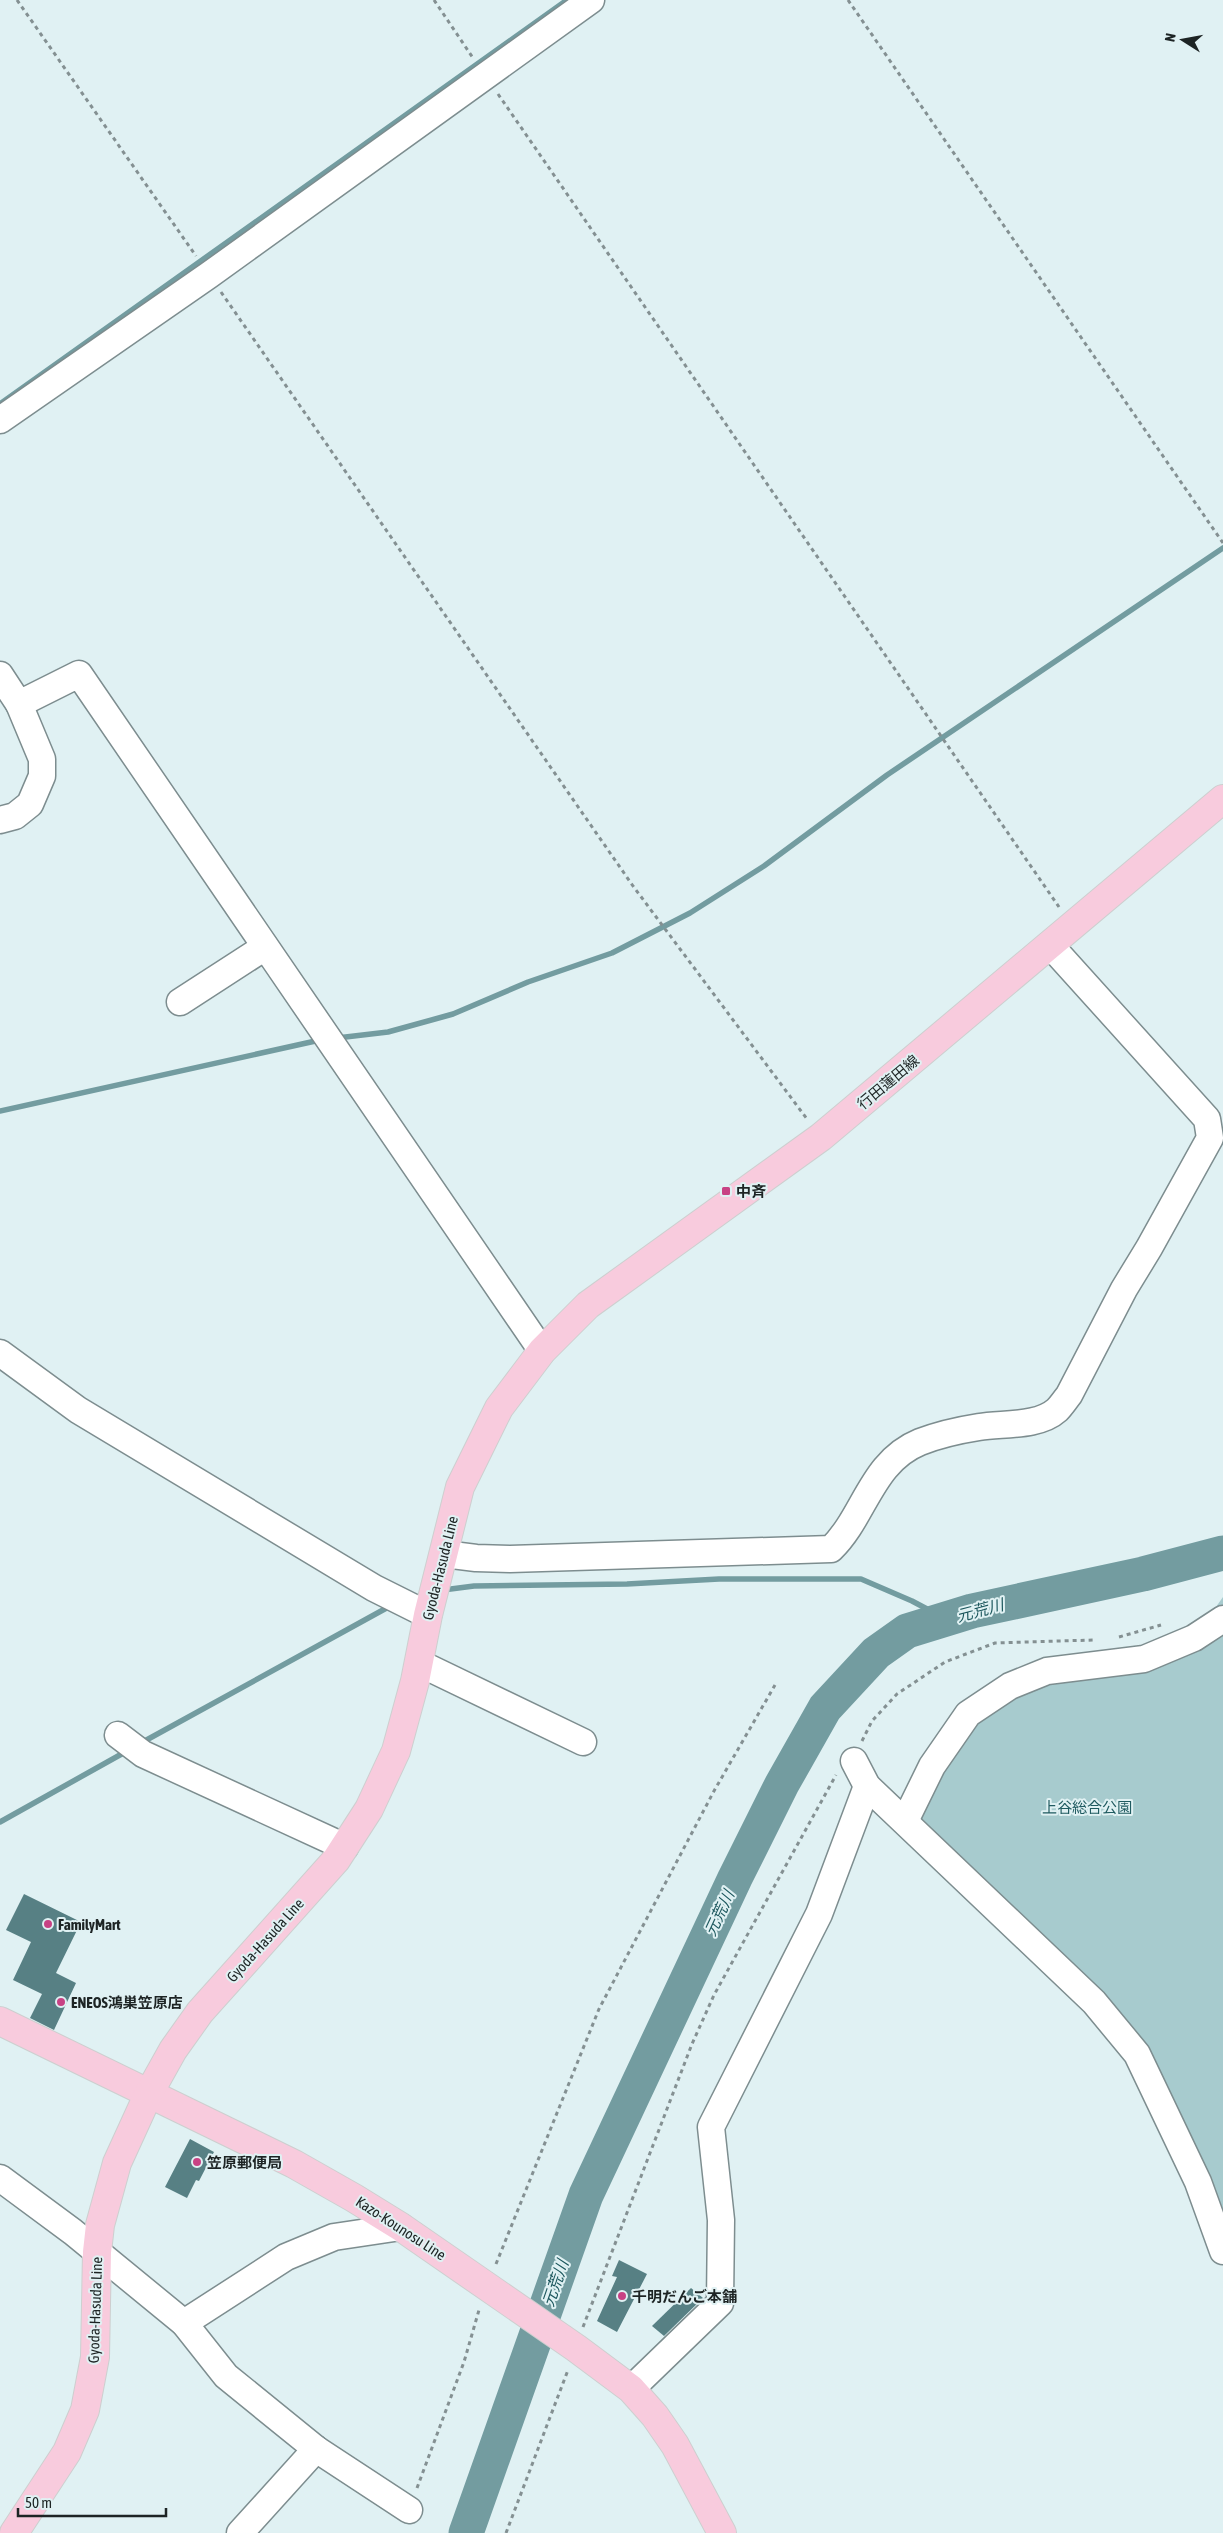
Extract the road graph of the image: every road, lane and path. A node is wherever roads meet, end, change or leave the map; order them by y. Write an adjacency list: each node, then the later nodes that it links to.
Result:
1 (17, 0): 6 (path)
2 (434, 0): 5 (path)
3 (591, 0): 5 (street)
4 (848, 0): 8 (path)
5 (486, 76): 6 (street); 13 (path)
6 (209, 274): 7 (street); 17 (path)
7 (0, 420)
8 (1223, 543)
9 (0, 675): 10 (street)
10 (19, 704): 12 (street); 15 (street)
11 (1223, 799): 13 (main road, 行田蓮田線)
12 (0, 820)
13 (1071, 925): 14 (main road, 行田蓮田線)
14 (1050, 945): 17 (main road, 行田蓮田線); 20 (street)
15 (265, 947): 16 (street); 18 (street)
16 (180, 1002)
17 (821, 1138): 18 (main road, 行田蓮田線)
18 (542, 1351): 20 (main road, Gyoda-Hasuda Line)
19 (0, 1353): 21 (street)
20 (444, 1554): 21 (main road, Gyoda-Hasuda Line)
21 (428, 1615): 23 (main road, Gyoda-Hasuda Line)
22 (1223, 1619): 29 (street)
23 (419, 1663): 26 (street); 30 (main road, Gyoda-Hasuda Line)
24 (775, 1684): 37 (path)
25 (118, 1735): 30 (street)
26 (583, 1742)
27 (854, 1761): 28 (street); 39 (path)
28 (867, 1786): 29 (street); 40 (street)
29 (905, 1821): 35 (street)
30 (345, 1846): 32 (main road, Gyoda-Hasuda Line)
31 (0, 2021): 32 (main road, Kazo-Kounosu Line)
32 (149, 2093): 34 (main road, Kazo-Kounosu Line); 36 (main road, Gyoda-Hasuda Line)
33 (0, 2178): 36 (street)
34 (402, 2227): 37 (main road, Kazo-Kounosu Line); 38 (street)
35 (1223, 2251)
36 (97, 2252): 38 (street); 43 (main road, Gyoda-Hasuda Line)
37 (490, 2288): 39 (main road, Kazo-Kounosu Line); 42 (path)
38 (184, 2323): 41 (street)
39 (575, 2348): 40 (main road, Kazo-Kounosu Line); 45 (path)
40 (631, 2389): 46 (main road, Kazo-Kounosu Line)
41 (316, 2449): 42 (street); 44 (street)
42 (409, 2510)
43 (14, 2533)
44 (240, 2533)
45 (506, 2533)
46 (722, 2533)

